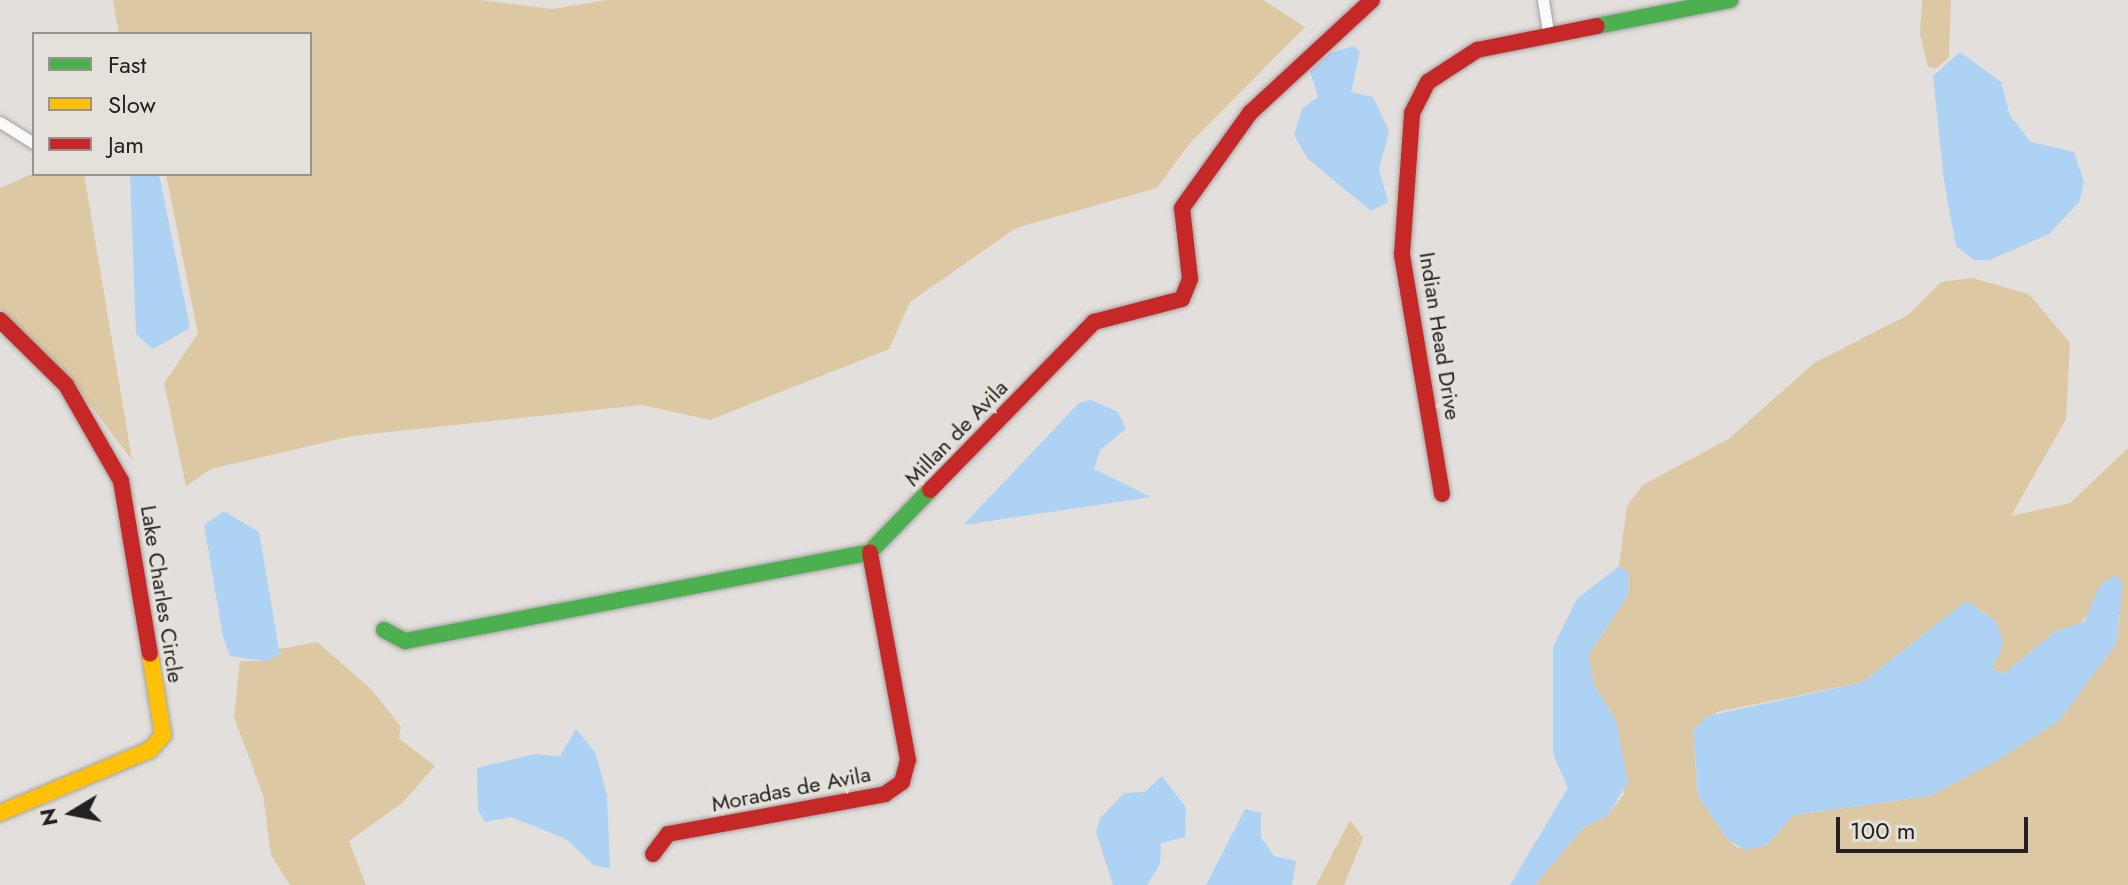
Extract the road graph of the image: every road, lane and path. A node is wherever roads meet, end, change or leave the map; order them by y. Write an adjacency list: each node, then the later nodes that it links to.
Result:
1 (1372, 0): 10 (street, Millan de Avila)
2 (1543, 0): 5 (street)
3 (1730, 0): 4 (street, Indian Head Drive)
4 (1667, 6): 5 (street, Indian Head Drive)
5 (1548, 32): 9 (street, Indian Head Drive)
6 (0, 122): 7 (street)
7 (32, 142)
8 (0, 320): 12 (street, Lake Charles Circle)
9 (1442, 494)
10 (870, 552): 11 (street); 13 (street, Moradas de Avila)
11 (384, 630)
12 (0, 813)
13 (653, 854)

